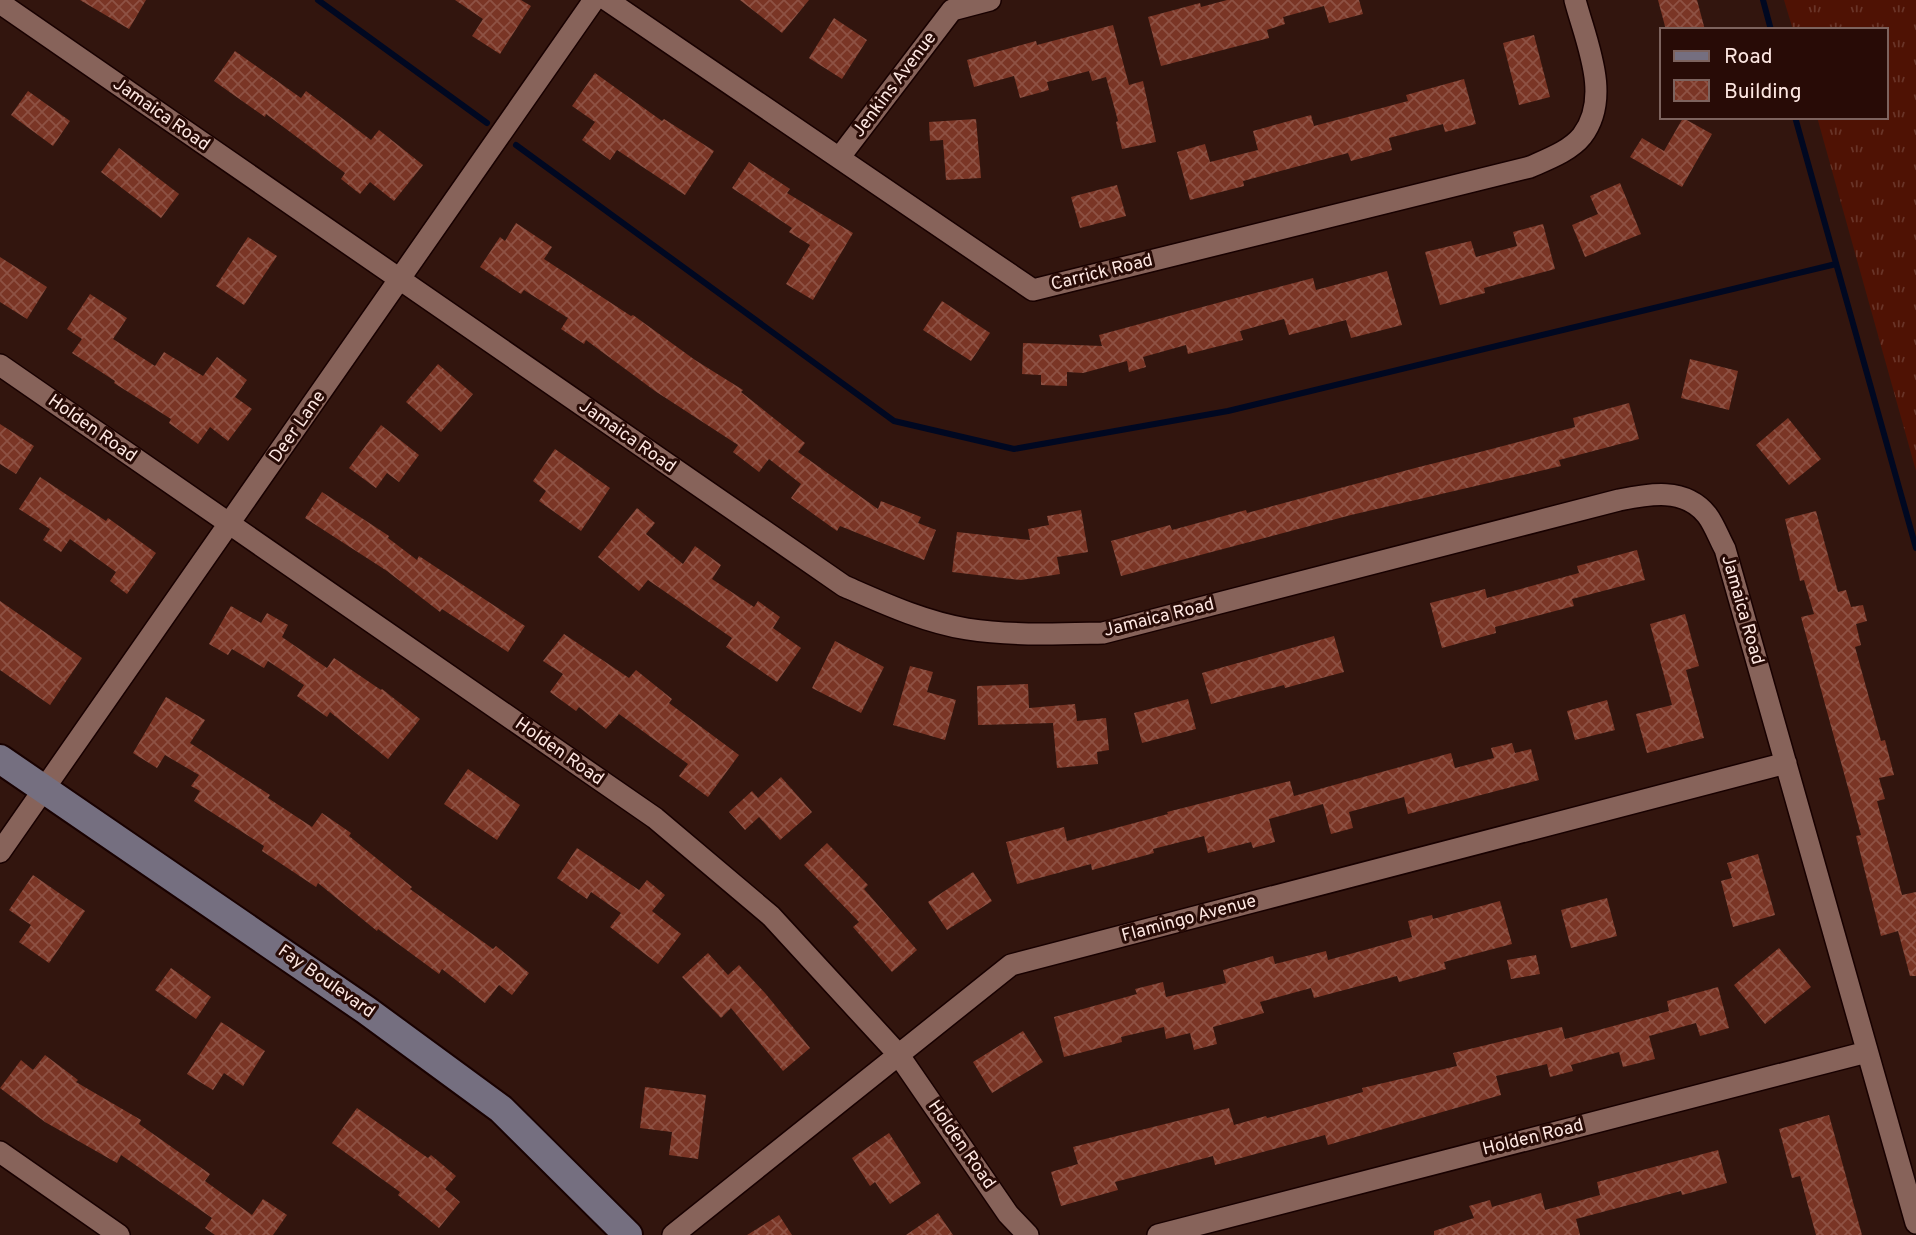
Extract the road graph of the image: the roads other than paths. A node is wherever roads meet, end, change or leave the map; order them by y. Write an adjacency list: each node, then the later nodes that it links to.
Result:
1 (594, 0): 7 (street, Deer Lane)
2 (607, 0): 6 (street, Carrick Road)
3 (990, 0): 6 (street, Jenkins Avenue)
4 (1576, 0): 6 (street, Carrick Road)
5 (0, 3): 7 (street, Jamaica Road)
6 (839, 158)
7 (400, 281): 9 (street, Deer Lane); 11 (street, Jamaica Road)
8 (0, 365): 9 (street, Holden Road)
9 (230, 525): 12 (street, Deer Lane); 15 (street, Holden Road)
10 (0, 759): 12 (street, Fay Boulevard)
11 (1786, 763): 14 (street, Jamaica Road); 15 (street, Flamingo Avenue)
12 (43, 789): 13 (street, Deer Lane); 19 (street, Fay Boulevard)
13 (0, 852)
14 (1867, 1052): 17 (street, Jamaica Road); 22 (street, Holden Road)
15 (898, 1054): 20 (street, Flamingo Avenue); 21 (street, Holden Road)
16 (0, 1152): 18 (street)
17 (1916, 1223)
18 (119, 1235)
19 (628, 1235)
20 (673, 1235)
21 (1028, 1235)
22 (1158, 1235)

